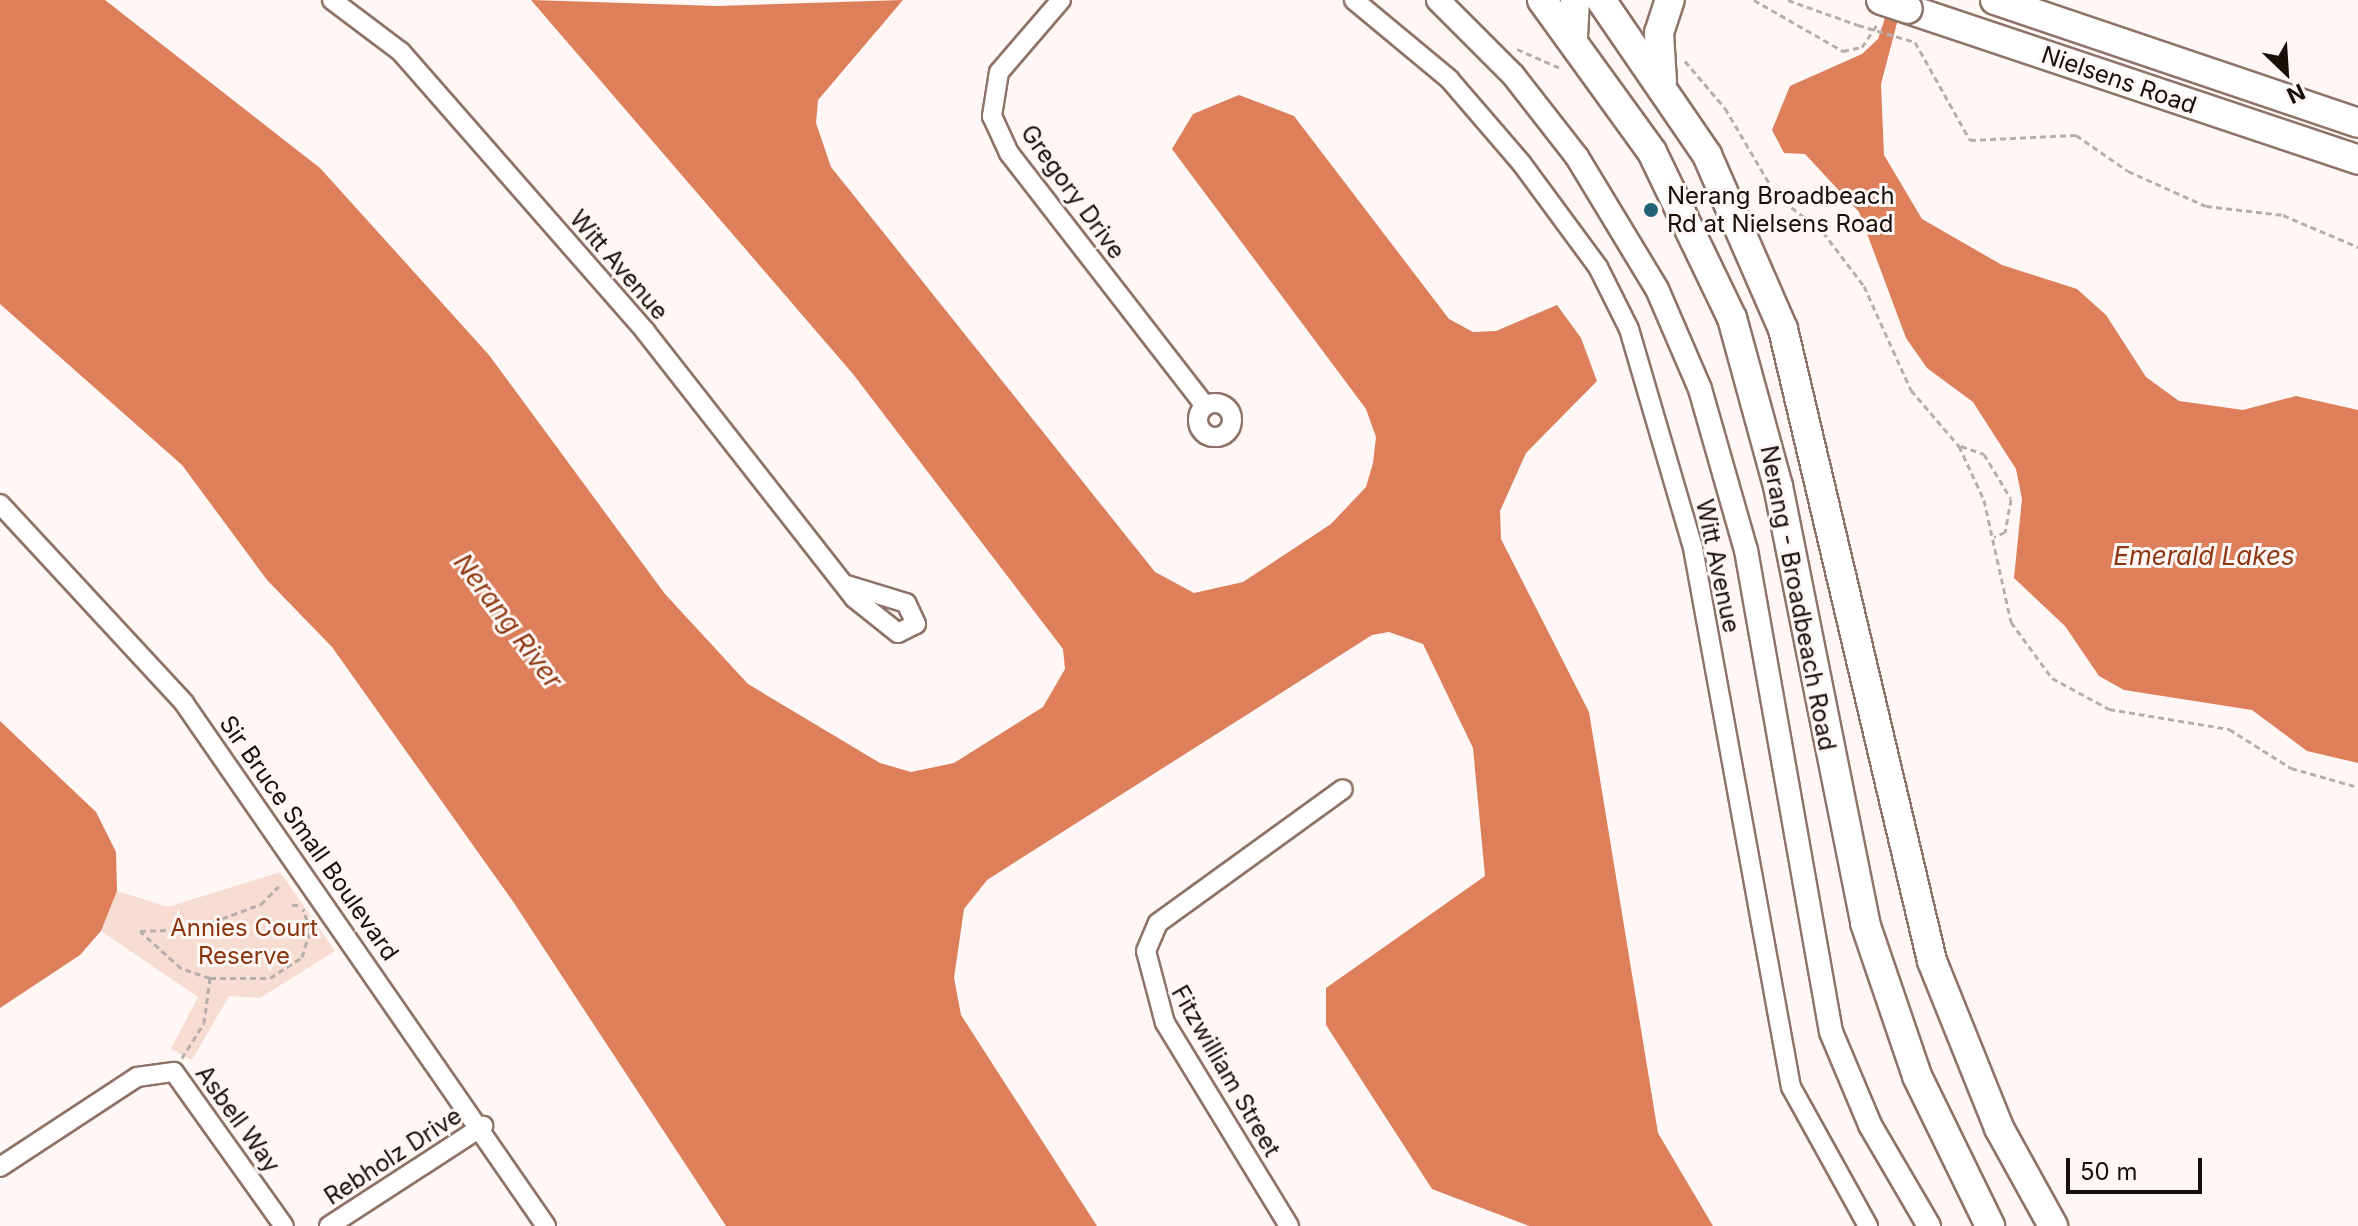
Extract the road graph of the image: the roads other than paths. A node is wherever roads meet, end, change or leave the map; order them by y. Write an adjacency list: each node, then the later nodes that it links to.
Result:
1 (332, 0): 17 (street, Witt Avenue)
2 (1061, 0): 15 (street, Gregory Drive)
3 (1354, 0): 25 (street, Witt Avenue)
4 (1438, 0): 26 (street)
5 (1542, 0): 11 (main road, Nerang - Broadbeach Road)
6 (1575, 0): 11 (main road)
7 (1601, 0): 12 (main road, Nerang - Broadbeach Road)
8 (1670, 0): 12 (main road)
9 (1995, 0): 13 (main road, Nielsens Road)
10 (1890, 7): 14 (main road, Nielsens Road)
11 (1573, 37): 27 (main road, Nerang - Broadbeach Road)
12 (1662, 81): 28 (main road, Nerang - Broadbeach Road)
13 (2358, 123)
14 (2358, 160)
15 (1204, 404)
16 (0, 504): 19 (street, Sir Bruce Small Boulevard)
17 (844, 584)
18 (1343, 789): 24 (street, Fitzwilliam Street)
19 (483, 1126): 22 (street, Rebholz Drive); 23 (street, Sir Bruce Small Boulevard)
20 (0, 1167): 21 (street, Asbell Way)
21 (284, 1226)
22 (329, 1226)
23 (546, 1226)
24 (1289, 1226)
25 (1868, 1226)
26 (1929, 1226)
27 (1990, 1226)
28 (2053, 1226)

